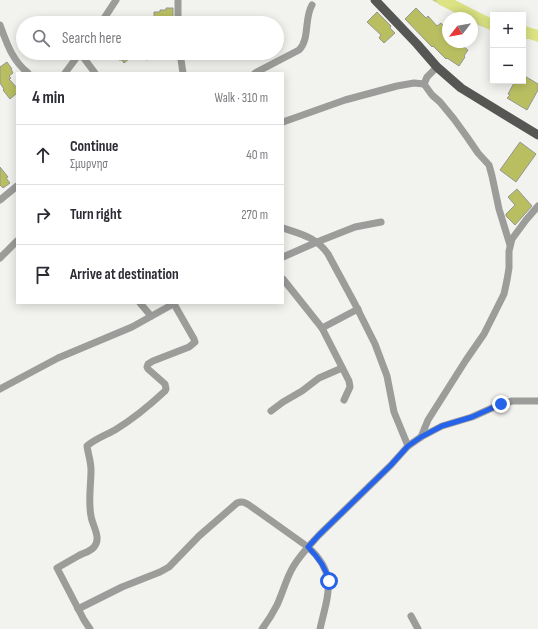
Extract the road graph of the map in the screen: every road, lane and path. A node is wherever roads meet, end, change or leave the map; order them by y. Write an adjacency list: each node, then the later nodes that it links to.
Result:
1 (116, 0): 5 (street)
2 (178, 0): 6 (street)
3 (375, 0): 13 (main road)
4 (312, 5): 8 (street)
5 (106, 16)
6 (178, 16)
7 (0, 25): 14 (street)
8 (284, 58)
9 (75, 60): 15 (street)
10 (85, 60): 16 (street)
11 (181, 60): 17 (street)
12 (280, 60): 18 (street)
13 (437, 67): 19 (street); 21 (main road)
14 (27, 72)
15 (66, 72)
16 (94, 72)
17 (183, 72)
18 (257, 72)
19 (424, 84): 20 (street); 29 (street)
20 (284, 122)
21 (538, 135)
22 (16, 187): 23 (street)
23 (0, 200)
24 (538, 206): 29 (street)
25 (380, 222): 28 (street)
26 (284, 228): 28 (street)
27 (16, 242): 31 (street)
28 (317, 242): 30 (street); 36 (street)
29 (510, 245): 44 (street)
30 (284, 257)
31 (0, 258)
32 (284, 280): 38 (street)
33 (141, 304): 37 (street)
34 (172, 304): 37 (street)
35 (175, 304): 47 (street)
36 (358, 309): 38 (street); 45 (street)
37 (151, 316): 40 (street)
38 (322, 328): 39 (street)
39 (342, 368): 41 (street); 43 (street)
40 (0, 390)
41 (344, 400)
42 (538, 401): 44 (street)
43 (271, 411)
44 (421, 437): 45 (street)
45 (408, 446): 46 (street)
46 (308, 547): 47 (street); 50 (street); 51 (street)
47 (78, 609): 49 (street)
48 (411, 616): 52 (street)
49 (90, 629)
50 (262, 629)
51 (320, 629)
52 (418, 629)

